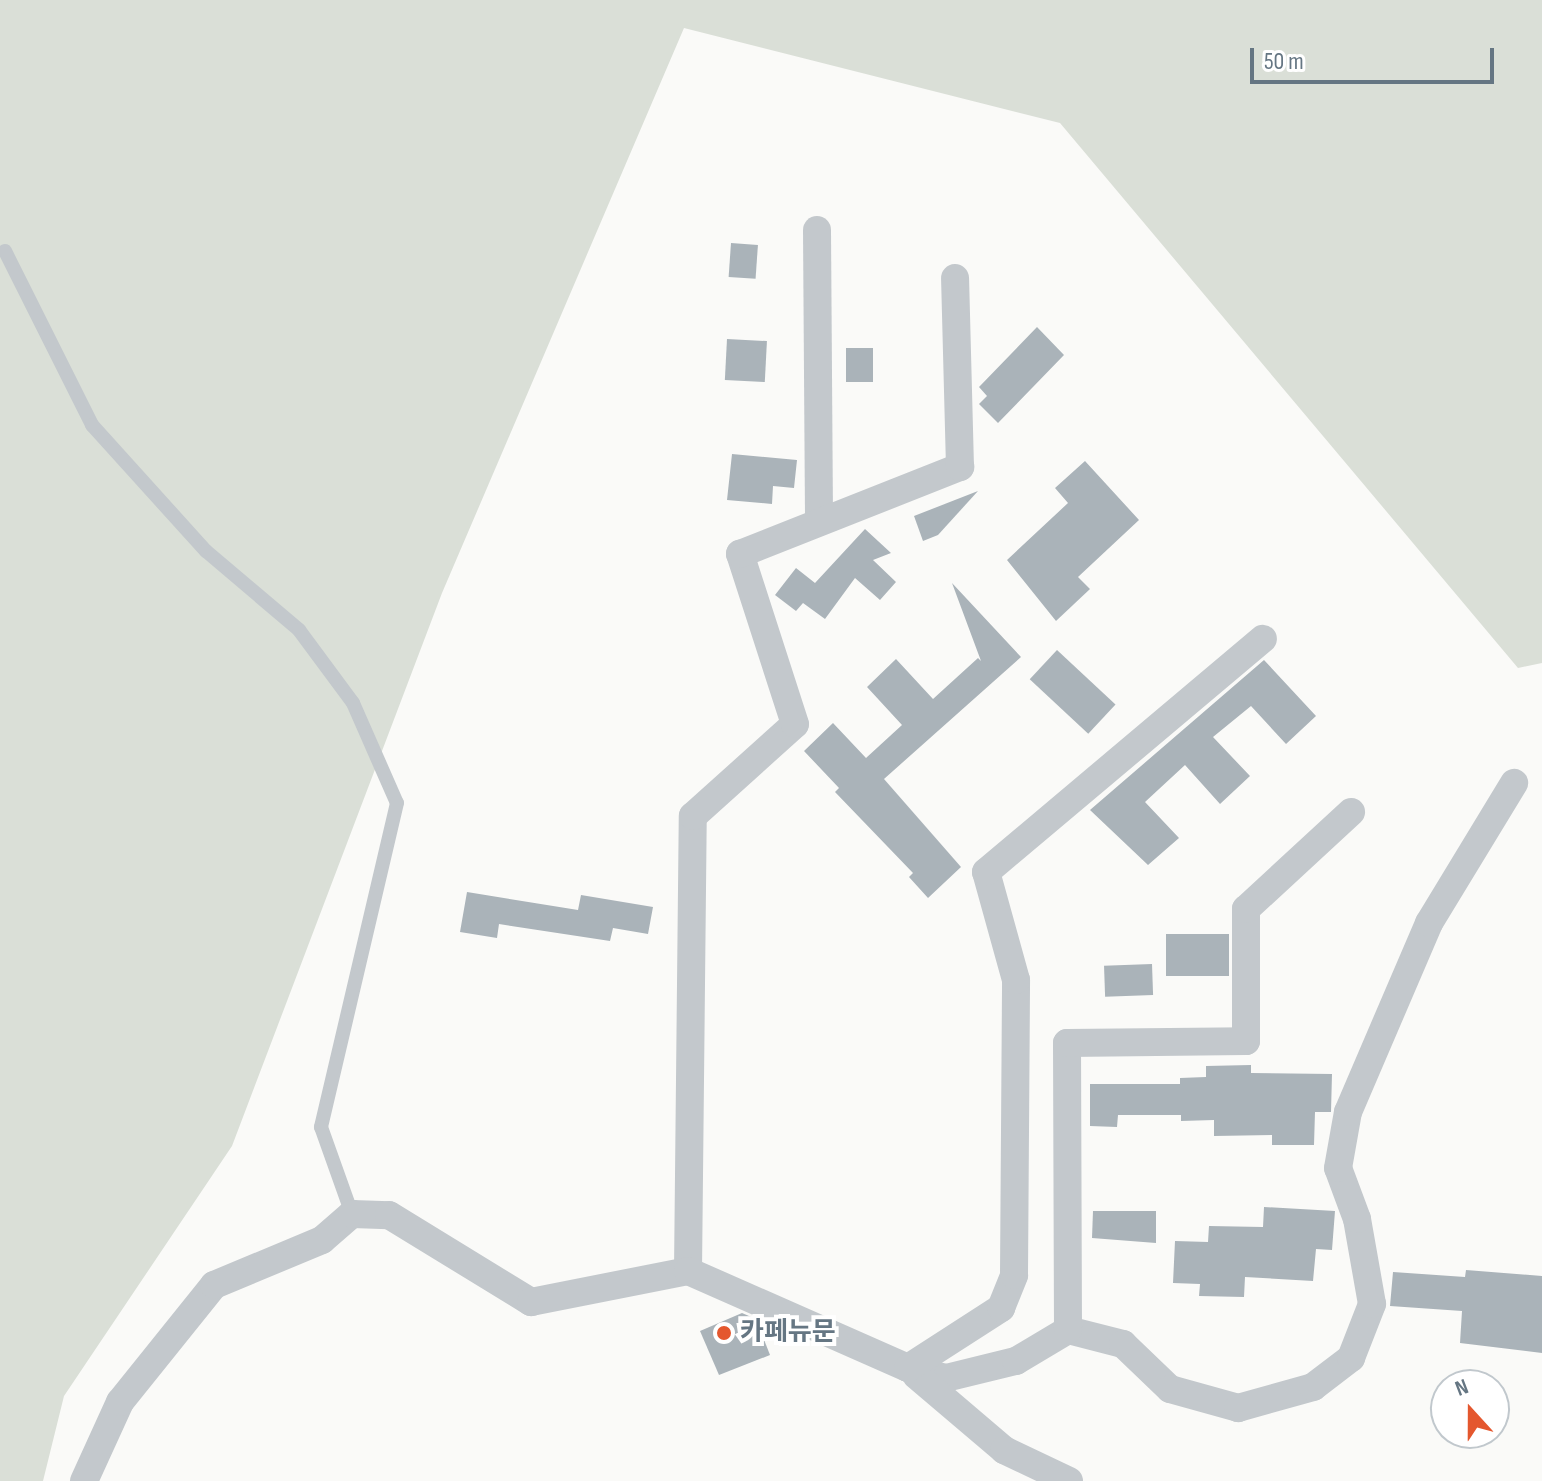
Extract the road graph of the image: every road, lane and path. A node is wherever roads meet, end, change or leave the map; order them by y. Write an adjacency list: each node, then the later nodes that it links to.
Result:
1 (817, 230): 4 (street)
2 (5, 251): 8 (lane)
3 (955, 278): 4 (street)
4 (819, 522): 9 (street)
5 (1263, 639): 11 (street)
6 (1514, 783): 10 (street)
7 (1351, 812): 10 (street)
8 (352, 1214): 9 (street); 12 (street)
9 (688, 1271): 11 (street)
10 (1068, 1330): 11 (street)
11 (908, 1368): 13 (street)
12 (84, 1481)
13 (1069, 1481)

